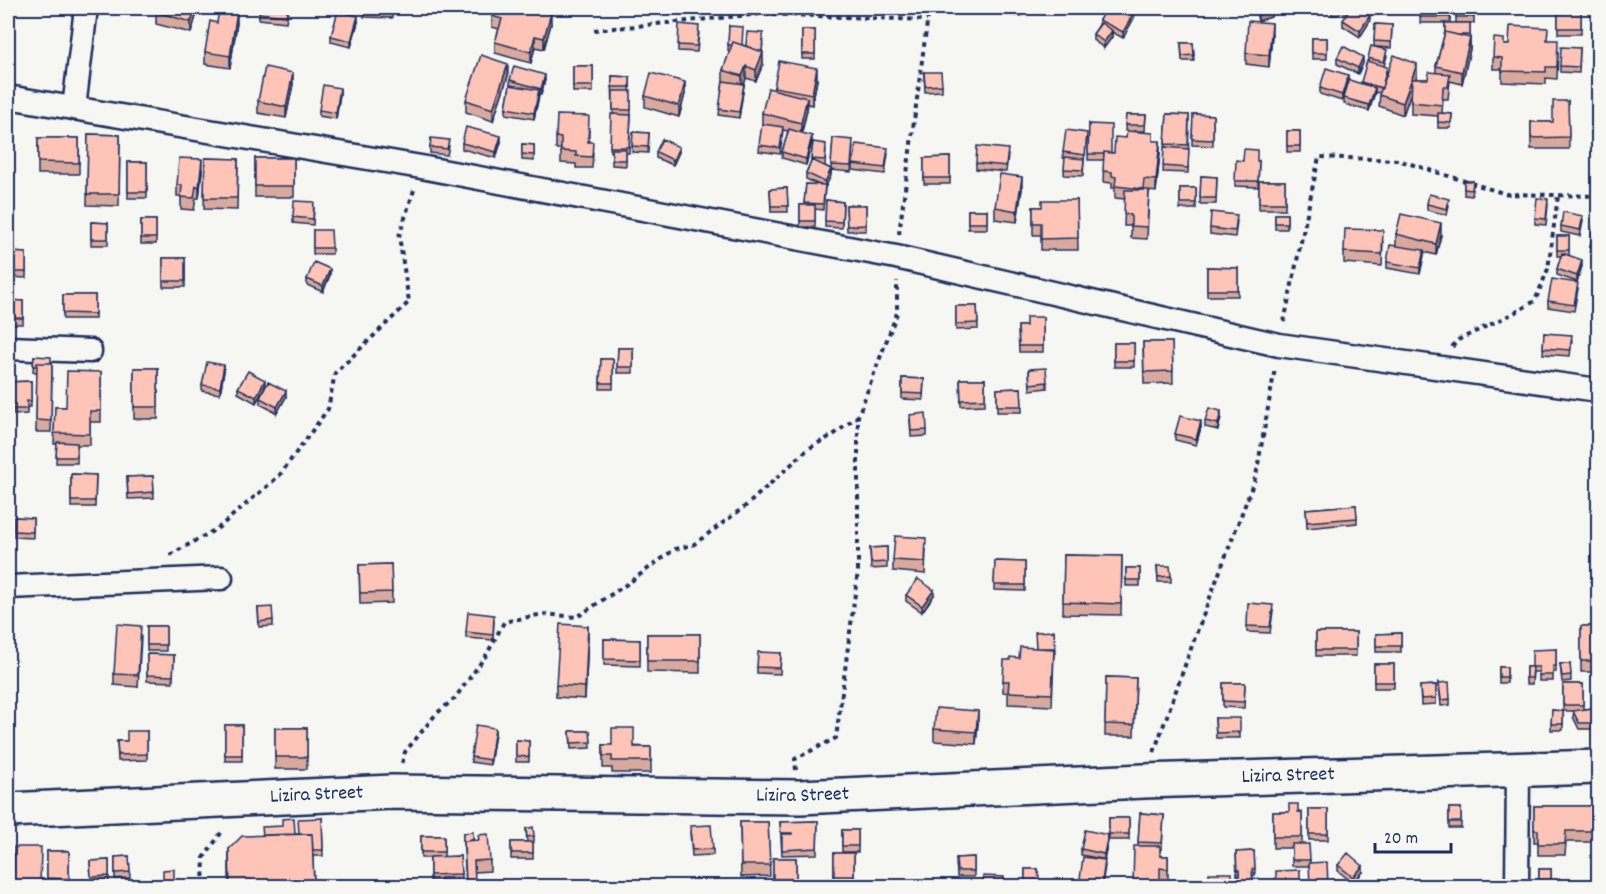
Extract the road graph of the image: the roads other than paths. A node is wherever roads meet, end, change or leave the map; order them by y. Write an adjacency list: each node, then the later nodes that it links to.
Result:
1 (86, 8): 3 (street)
2 (8, 97): 3 (street)
3 (74, 108): 6 (street)
4 (8, 348): 5 (street)
5 (90, 351)
6 (1599, 390)
7 (220, 578): 8 (street)
8 (8, 586)
9 (1599, 767): 10 (street, Lizira Street)
10 (1518, 768): 11 (street, Lizira Street); 12 (street)
11 (8, 810)
12 (1517, 886)

